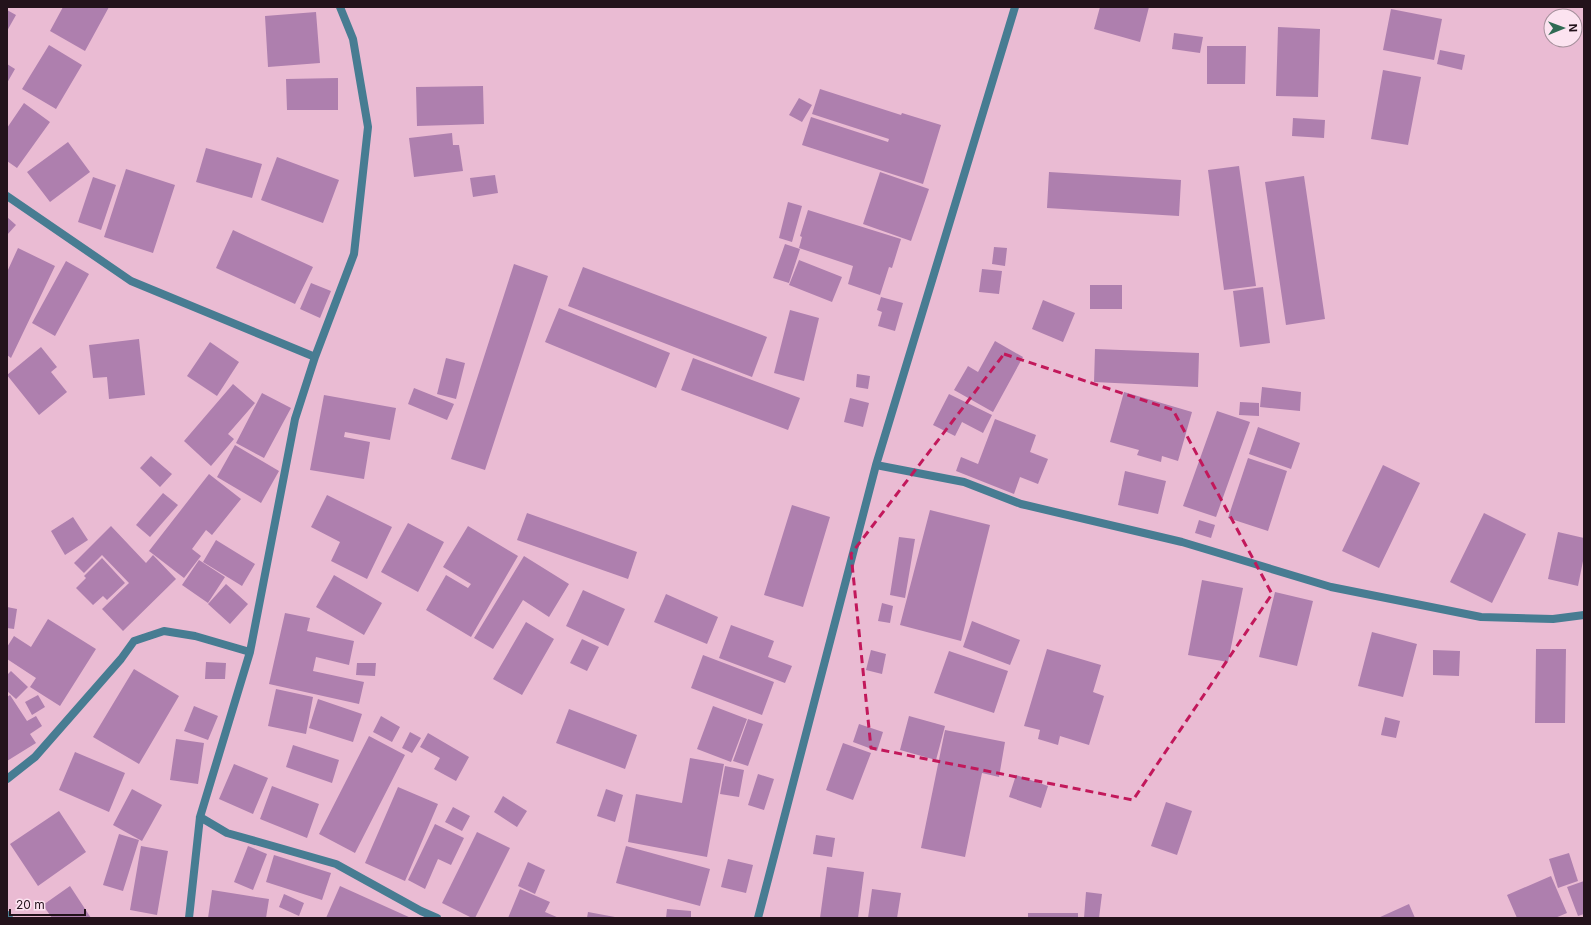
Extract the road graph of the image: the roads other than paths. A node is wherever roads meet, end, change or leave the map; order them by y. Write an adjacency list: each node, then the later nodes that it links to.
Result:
1 (340, 7): 4 (street)
2 (1015, 7): 5 (street)
3 (7, 196): 4 (street)
4 (315, 357): 7 (street)
5 (876, 465): 6 (street); 14 (street)
6 (1584, 615)
7 (250, 652): 8 (street); 9 (street)
8 (7, 778)
9 (200, 817): 12 (street); 13 (street)
10 (7, 915): 11 (street)
11 (9, 918)
12 (189, 918)
13 (437, 918)
14 (758, 918)

